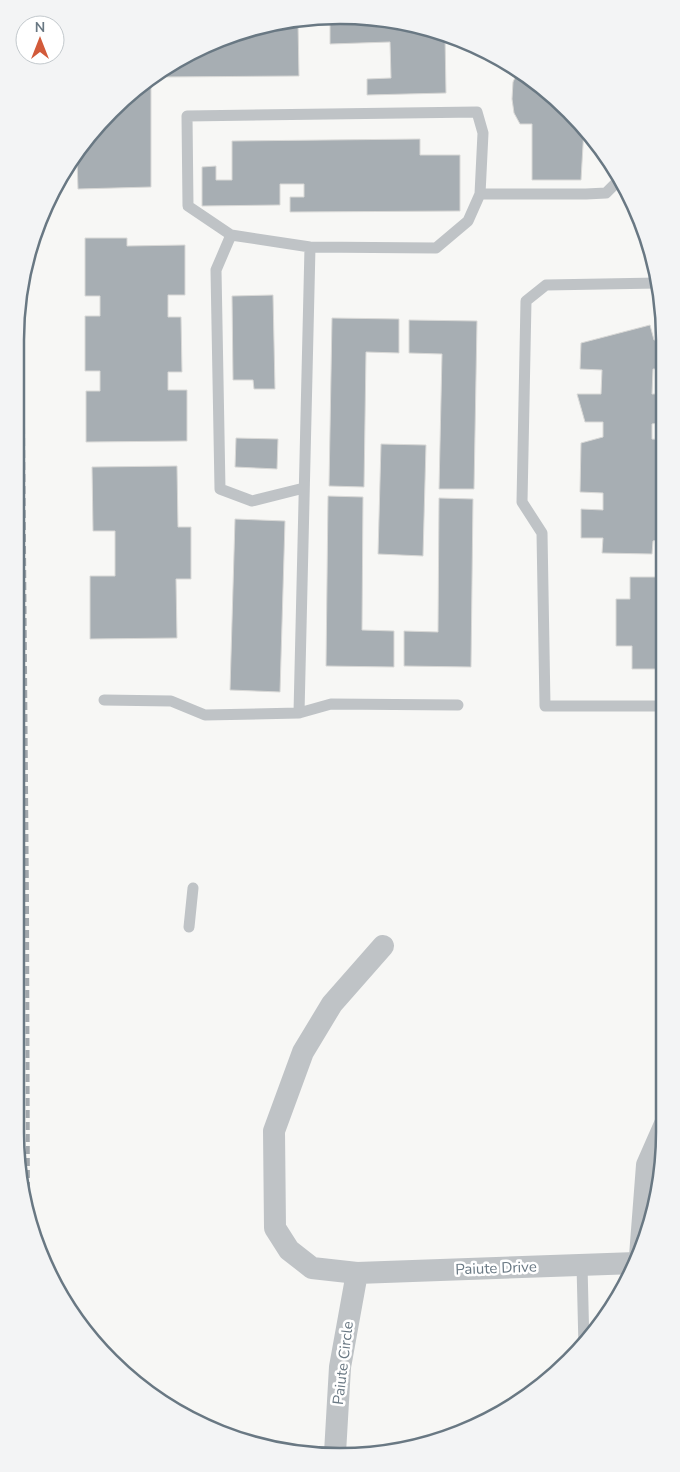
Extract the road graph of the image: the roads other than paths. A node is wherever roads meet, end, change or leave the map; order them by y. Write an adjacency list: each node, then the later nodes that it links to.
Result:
1 (615, 184): 2 (lane)
2 (480, 194): 3 (lane); 4 (lane)
3 (231, 235): 4 (lane); 6 (lane)
4 (310, 247): 6 (lane)
5 (651, 283): 9 (lane)
6 (304, 488): 10 (lane)
7 (104, 700): 10 (lane)
8 (458, 705): 10 (lane)
9 (656, 706)
10 (299, 713)
11 (193, 888): 12 (lane)
12 (189, 927)
13 (383, 946): 18 (street, Paiute Drive)
14 (656, 1145): 15 (street)
15 (643, 1222)
16 (628, 1262): 17 (street, Paiute Drive)
17 (582, 1264): 18 (street, Paiute Drive); 19 (lane)
18 (356, 1273): 20 (street, Paiute Circle)
19 (584, 1334)
20 (335, 1448)

